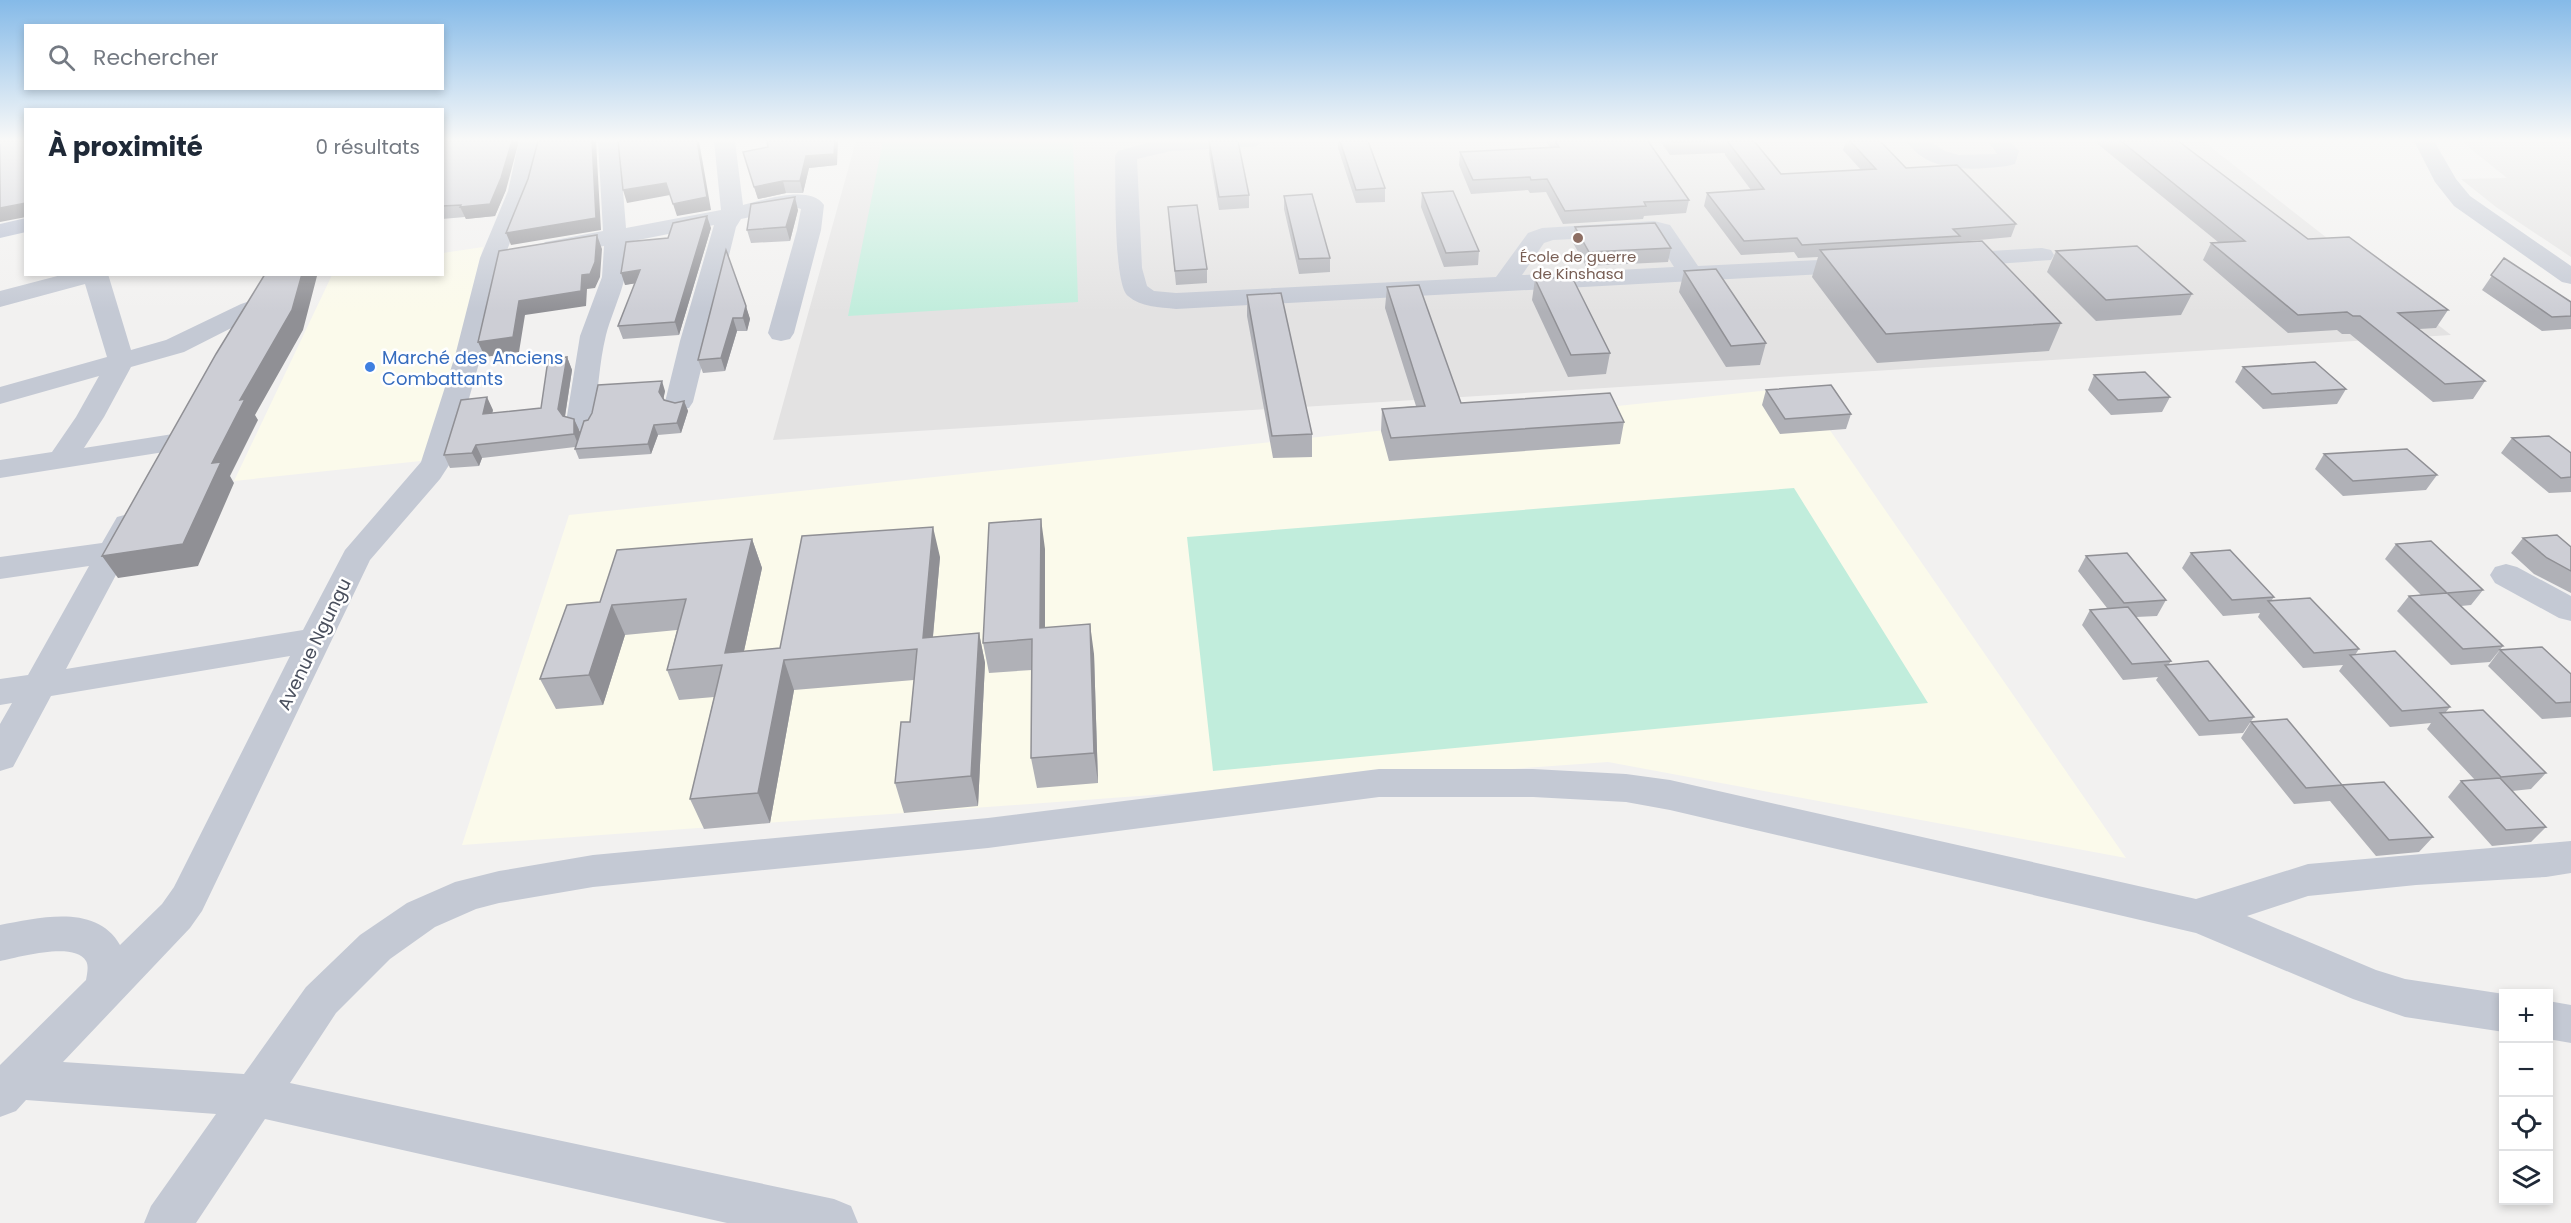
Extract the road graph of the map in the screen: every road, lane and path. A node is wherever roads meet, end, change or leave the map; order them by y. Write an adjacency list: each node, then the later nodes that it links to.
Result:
1 (516, 198): 10 (street, Avenue Ngungu)
2 (612, 198): 9 (street)
3 (731, 198): 6 (street)
4 (1127, 198): 18 (street)
5 (2460, 198): 17 (street)
6 (733, 214): 9 (street); 20 (street); 24 (street)
7 (24, 225): 8 (main road)
8 (0, 231)
9 (615, 236): 10 (street); 25 (street)
10 (514, 254): 34 (street, Avenue Ngungu)
11 (2042, 255): 12 (street)
12 (1936, 261)
13 (1878, 264): 14 (street)
14 (1691, 274): 18 (street); 18 (street)
15 (91, 276): 19 (street)
16 (95, 276): 22 (street)
17 (2571, 277)
18 (1503, 284)
19 (0, 298)
20 (781, 333)
21 (222, 354): 22 (street)
22 (121, 361): 23 (street); 26 (street)
23 (0, 396)
24 (680, 402)
25 (580, 422)
26 (61, 460): 27 (street); 28 (street)
27 (0, 469)
28 (156, 473)
29 (140, 502): 30 (street)
30 (113, 552): 31 (street); 35 (street)
31 (0, 568)
32 (2506, 575): 33 (street)
33 (2571, 610)
34 (316, 640): 35 (street); 41 (street, Avenue Ngungu)
35 (39, 687): 36 (street); 37 (street)
36 (0, 692)
37 (0, 757)
38 (2571, 857): 39 (street)
39 (2196, 916): 42 (street); 46 (street)
40 (0, 943): 41 (street)
41 (106, 989): 45 (street, Avenue Ngungu)
42 (2499, 1012)
43 (2553, 1021): 44 (street)
44 (2571, 1024)
45 (9, 1088): 46 (street)
46 (255, 1096): 47 (street); 48 (street)
47 (168, 1223)
48 (834, 1223)

